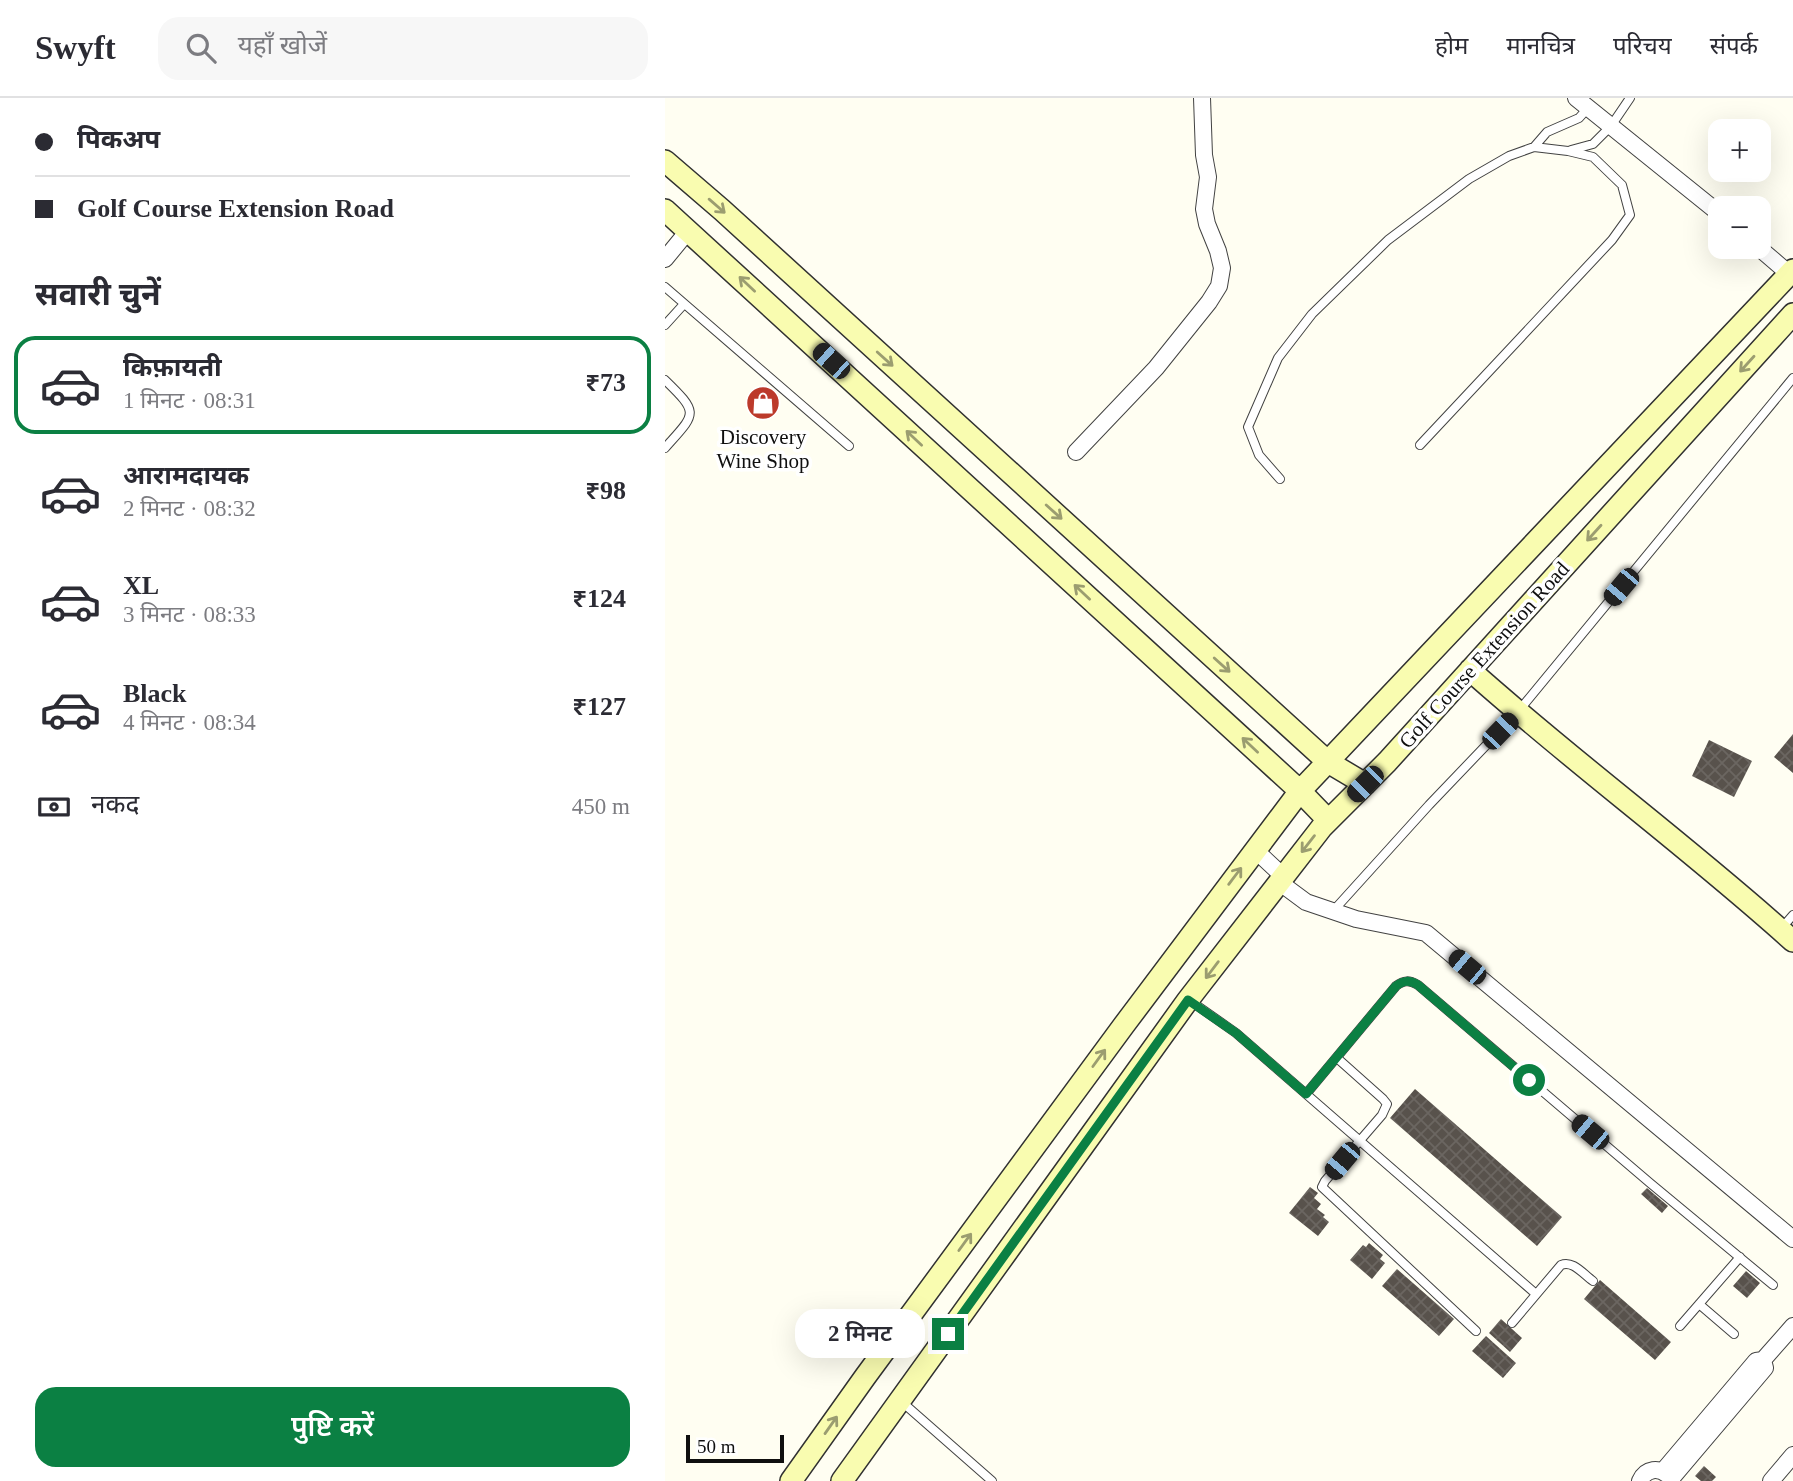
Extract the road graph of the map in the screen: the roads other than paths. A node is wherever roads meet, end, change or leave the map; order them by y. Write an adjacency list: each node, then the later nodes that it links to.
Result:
1 (1202, 98): 23 (street)
2 (1630, 98): 4 (lane)
3 (1582, 103): 4 (street); 5 (lane)
4 (1611, 126): 6 (lane); 8 (street)
5 (1534, 147): 6 (lane); 24 (lane)
6 (1568, 151): 20 (lane)
7 (665, 162): 27 (main road, one-way to 27)
8 (1708, 204)
9 (665, 210): 10 (main road)
10 (688, 231): 12 (street); 29 (main road, one-way to 10)
11 (1771, 257): 13 (street)
12 (665, 259)
13 (1792, 274): 27 (main road)
14 (665, 287): 15 (lane)
15 (684, 304): 17 (lane); 21 (lane)
16 (1793, 314): 25 (main road, Golf Course Extension Road, one-way to 25)
17 (665, 325)
18 (1793, 377): 26 (lane)
19 (665, 380): 22 (lane)
20 (1420, 445)
21 (849, 446)
22 (665, 448)
23 (1076, 452)
24 (1280, 479)
25 (1470, 670): 26 (main road); 28 (main road, Golf Course Extension Road)
26 (1517, 713): 33 (lane); 34 (main road)
27 (1328, 762): 28 (main road); 29 (main road)
28 (1365, 784): 30 (main road, Golf Course Extension Road)
29 (1300, 792): 30 (main road); 31 (main road)
30 (1328, 820): 32 (main road, Golf Course Extension Road, one-way to 32)
31 (1255, 850): 32 (street); 53 (main road, one-way to 31)
32 (1281, 879): 33 (street); 35 (main road, Golf Course Extension Road, one-way to 35)
33 (1334, 910): 39 (street)
34 (1789, 929)
35 (1188, 1000): 37 (lane); 50 (main road, Golf Course Extension Road)
36 (1337, 1058): 37 (lane); 38 (lane); 40 (lane)
37 (1306, 1094): 38 (lane)
38 (1359, 1140): 43 (lane); 48 (lane)
39 (1793, 1239)
40 (1739, 1258): 42 (lane); 44 (lane)
41 (1593, 1281): 43 (lane)
42 (1773, 1285)
43 (1536, 1294): 45 (lane)
44 (1699, 1304): 46 (lane); 49 (lane)
45 (1512, 1323)
46 (1680, 1326)
47 (1793, 1326): 52 (street)
48 (1476, 1331)
49 (1734, 1334)
50 (900, 1401): 54 (main road, Golf Course Extension Road); 55 (lane)
51 (1793, 1455): 57 (street)
52 (1669, 1477): 56 (street)
53 (791, 1481)
54 (842, 1481)
55 (992, 1481)
56 (1640, 1481)
57 (1771, 1481)

